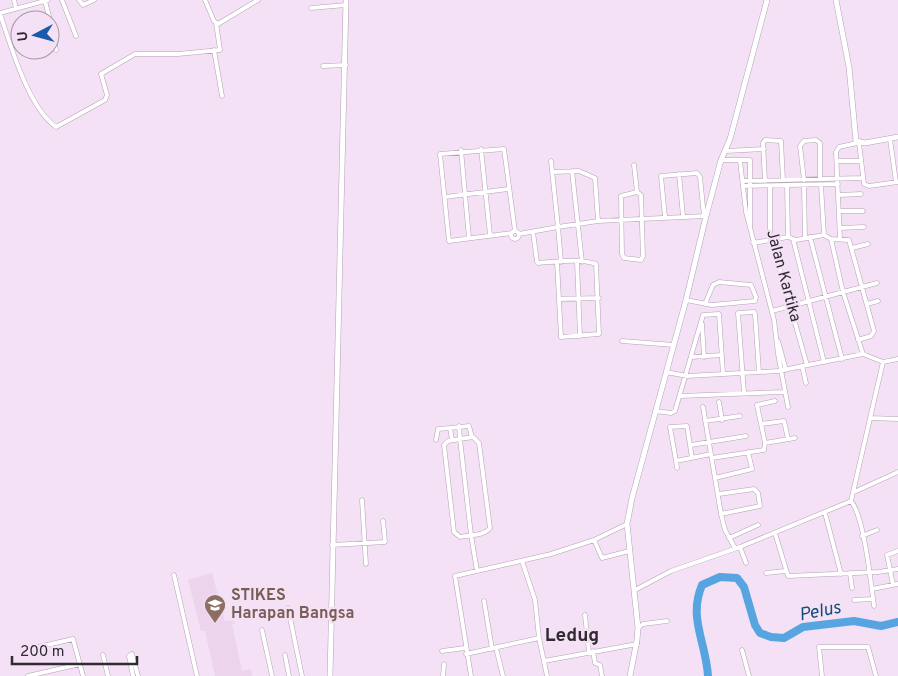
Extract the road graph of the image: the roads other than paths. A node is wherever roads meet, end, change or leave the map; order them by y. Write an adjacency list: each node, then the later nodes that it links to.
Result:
1 (14, 0): 11 (street)
2 (47, 0): 11 (street)
3 (62, 0): 15 (street)
4 (79, 0): 5 (street)
5 (94, 0)
6 (205, 0): 14 (street)
7 (258, 0): 14 (street)
8 (767, 0): 26 (street)
9 (836, 0): 22 (street)
10 (346, 2): 12 (street); 17 (street)
11 (16, 8): 13 (street)
12 (311, 8)
13 (0, 13): 16 (street)
14 (216, 23): 16 (street)
15 (76, 36)
16 (214, 50): 19 (street)
17 (346, 65): 18 (street); 172 (street)
18 (323, 66)
19 (222, 96)
20 (898, 137): 21 (street)
21 (890, 139): 22 (street); 42 (street)
22 (858, 143): 30 (street); 31 (street)
23 (480, 149): 25 (street); 49 (street); 50 (street)
24 (764, 149): 26 (street); 39 (street); 40 (street)
25 (460, 150): 52 (street); 55 (street)
26 (726, 151): 27 (street)
27 (721, 160): 29 (street); 59 (street)
28 (551, 161): 34 (street)
29 (740, 161): 43 (street); 44 (street)
30 (837, 161): 31 (street); 38 (street)
31 (861, 161): 36 (street)
32 (634, 165): 51 (street)
33 (572, 171): 34 (street); 63 (street); 64 (street)
34 (553, 172): 65 (street)
35 (680, 174): 58 (street); 59 (street); 60 (street)
36 (862, 178): 38 (street); 42 (street)
37 (820, 179): 38 (street); 41 (street); 41 (street)
38 (838, 179): 46 (street)
39 (783, 180): 40 (street); 41 (street)
40 (765, 181): 44 (street)
41 (804, 182): 45 (street); 47 (street); 75 (street)
42 (897, 182)
43 (743, 184): 44 (street); 66 (street)
44 (751, 184): 48 (street); 66 (street)
45 (822, 184): 46 (street); 72 (street)
46 (838, 184): 54 (street)
47 (787, 185): 48 (street); 73 (street)
48 (770, 186): 79 (street, Jalan Kartika)
49 (508, 189): 50 (street); 69 (street)
50 (484, 192): 52 (street); 71 (street)
51 (637, 192): 61 (street); 62 (street)
52 (465, 194): 55 (street); 74 (street)
53 (861, 194): 54 (street)
54 (839, 195): 56 (street)
55 (445, 197): 74 (street)
56 (839, 211): 57 (street); 68 (street)
57 (863, 211)
58 (683, 216): 59 (street); 60 (street)
59 (705, 216): 93 (street)
60 (665, 217): 61 (street)
61 (642, 218): 62 (street); 62 (street)
62 (623, 219): 63 (street)
63 (598, 221): 64 (street)
64 (578, 224): 65 (street); 85 (street)
65 (558, 227): 70 (street); 83 (street)
66 (750, 227): 80 (street)
67 (864, 227): 68 (street)
68 (840, 228): 78 (street)
69 (513, 232): 70 (street); 71 (street)
70 (532, 232): 83 (street)
71 (490, 235): 74 (street)
72 (824, 235): 75 (street); 77 (street)
73 (788, 236): 76 (street); 79 (street)
74 (469, 238)
75 (808, 238): 76 (street); 89 (street)
76 (793, 239): 94 (street)
77 (831, 239): 78 (street); 88 (street)
78 (840, 239): 82 (street)
79 (771, 240): 80 (street); 98 (street, Jalan Kartika)
80 (753, 243): 99 (street)
81 (868, 244): 82 (street)
82 (852, 248): 87 (street)
83 (559, 262): 84 (street); 92 (street)
84 (577, 262): 85 (street); 90 (street)
85 (582, 262): 91 (street)
86 (877, 283): 87 (street)
87 (862, 288): 88 (street); 97 (street)
88 (843, 292): 89 (street); 103 (street)
89 (825, 297): 94 (street); 110 (street)
90 (578, 298): 91 (street); 92 (street); 101 (street)
91 (599, 298): 101 (street)
92 (559, 299): 101 (street)
93 (686, 300): 96 (street); 105 (street)
94 (807, 301): 98 (street); 112 (street)
95 (878, 301): 97 (street)
96 (706, 304): 96 (street)
97 (867, 304): 103 (street)
98 (790, 306): 99 (street); 114 (street, Jalan Kartika)
99 (772, 311): 102 (street)
100 (702, 320): 107 (street); 108 (street); 109 (street)
101 (580, 336)
102 (776, 336): 115 (street); 116 (street)
103 (858, 340): 106 (street)
104 (622, 341): 105 (street)
105 (674, 345): 117 (street)
106 (863, 354): 110 (street); 113 (street)
107 (722, 355): 108 (street); 120 (street)
108 (704, 357): 109 (street)
109 (691, 358): 121 (street)
110 (842, 359): 112 (street)
111 (898, 359): 113 (street)
112 (824, 362): 114 (street)
113 (883, 362): 132 (street)
114 (805, 366): 116 (street); 122 (street, Jalan Kartika)
115 (780, 370): 116 (street); 118 (street); 123 (street)
116 (786, 370)
117 (666, 372): 121 (street); 130 (street)
118 (760, 372): 119 (street); 119 (street)
119 (742, 373): 120 (street); 124 (street)
120 (723, 374): 121 (street)
121 (687, 376): 125 (street)
122 (806, 383)
123 (784, 392): 124 (street); 129 (street)
124 (744, 393): 125 (street)
125 (680, 396): 130 (street)
126 (719, 402): 134 (street)
127 (776, 402): 136 (street)
128 (703, 407): 135 (street)
129 (788, 407)
130 (655, 411): 163 (street)
131 (740, 416): 134 (street)
132 (870, 418): 133 (street); 156 (street)
133 (898, 419)
134 (722, 420): 135 (street)
135 (705, 421): 147 (street)
136 (761, 424): 143 (street); 146 (street)
137 (459, 426): 138 (street); 140 (street); 142 (street)
138 (450, 428): 144 (street); 145 (street)
139 (746, 436): 147 (street)
140 (472, 437): 142 (street); 167 (street)
141 (795, 438): 143 (street)
142 (460, 439): 145 (street); 167 (street)
143 (788, 439): 146 (street)
144 (436, 440)
145 (452, 440): 167 (street)
146 (765, 443): 149 (street)
147 (710, 444): 148 (street); 150 (street)
148 (690, 445): 151 (street); 152 (street)
149 (748, 452): 150 (street); 155 (street)
150 (712, 456): 151 (street); 155 (street)
151 (692, 458): 152 (street)
152 (676, 461): 153 (street)
153 (677, 468)
154 (898, 472): 156 (street)
155 (715, 478): 157 (street)
156 (854, 492): 159 (street)
157 (719, 494): 161 (street); 161 (street)
158 (362, 500): 171 (street)
159 (851, 501): 160 (street); 168 (street)
160 (825, 513): 166 (street); 185 (street)
161 (720, 514): 169 (street)
162 (383, 521): 171 (street)
163 (627, 524): 170 (street); 174 (street)
164 (758, 525): 169 (street)
165 (877, 530): 168 (street)
166 (775, 532): 173 (street); 181 (street)
167 (471, 535): 180 (street)
168 (862, 536): 183 (street)
169 (729, 538): 173 (street)
170 (594, 540): 174 (street); 176 (street)
171 (365, 543): 172 (street); 178 (street)
172 (332, 545): 224 (street)
173 (738, 548): 177 (street); 191 (street)
174 (629, 551): 191 (street)
175 (898, 551): 182 (street)
176 (522, 561): 180 (street); 201 (street)
177 (746, 563)
178 (366, 564)
179 (898, 569): 182 (street)
180 (477, 570): 204 (street)
181 (785, 571): 184 (street); 185 (street)
182 (890, 571): 183 (street); 188 (street)
183 (870, 573): 186 (street); 190 (street)
184 (766, 574)
185 (841, 574): 186 (street)
186 (850, 574): 189 (street)
187 (174, 575): 220 (street)
188 (896, 585): 190 (street)
189 (852, 588)
190 (872, 589): 193 (street)
191 (635, 590): 199 (street)
192 (854, 600): 193 (street)
193 (873, 600): 195 (street)
194 (484, 602): 205 (street)
195 (874, 606)
196 (288, 608): 223 (street)
197 (585, 615): 208 (street)
198 (667, 622): 199 (street)
199 (638, 628): 202 (street)
200 (262, 630): 221 (street)
201 (539, 638): 205 (street); 212 (street)
202 (637, 644): 208 (street); 230 (street)
203 (38, 647): 213 (street)
204 (465, 648): 207 (street); 209 (street)
205 (494, 648): 209 (street); 227 (street)
206 (742, 650): 231 (street)
207 (442, 651)
208 (591, 651): 212 (street); 229 (street)
209 (466, 654): 226 (street)
210 (103, 655): 217 (street)
211 (285, 656): 222 (street)
212 (544, 661): 228 (street)
213 (80, 664): 215 (street); 216 (street)
214 (444, 664): 225 (street)
215 (28, 676)
216 (83, 676)
217 (108, 676)
218 (133, 676): 219 (street)
219 (138, 676)
220 (197, 676)
221 (272, 676)
222 (289, 676)
223 (302, 676)
224 (330, 676)
225 (443, 676)
226 (471, 676)
227 (503, 676)
228 (547, 676)
229 (602, 676)
230 (630, 676)
231 (749, 676)
232 (822, 676): 233 (street)
233 (876, 676)

